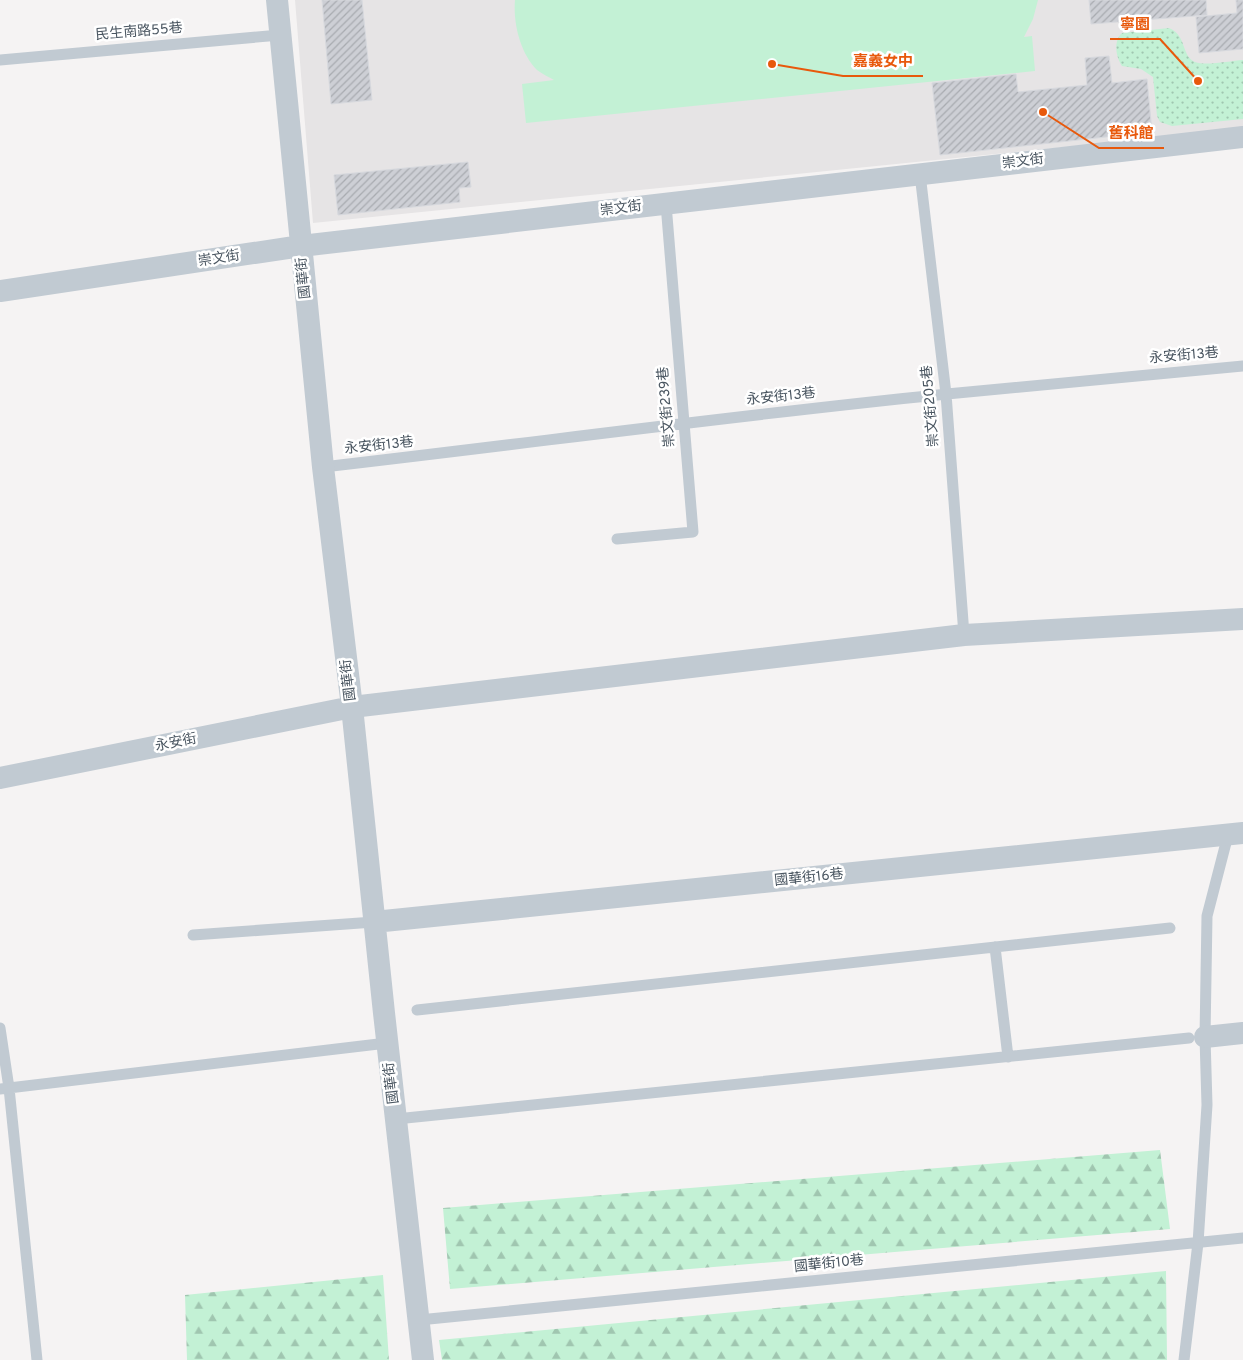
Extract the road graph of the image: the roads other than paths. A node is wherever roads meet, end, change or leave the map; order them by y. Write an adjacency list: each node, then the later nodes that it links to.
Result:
1 (277, 0): 2 (street, 國華街)
2 (280, 35): 3 (lane, 民生南路55巷); 7 (street, 國華街)
3 (0, 60)
4 (1243, 137): 5 (street, 崇文街)
5 (920, 174): 6 (street, 崇文街); 10 (lane, 崇文街205巷)
6 (666, 204): 7 (street, 崇文街); 11 (lane, 崇文街239巷)
7 (301, 246): 8 (street, 崇文街); 12 (street, 國華街)
8 (0, 291)
9 (1243, 366): 10 (lane, 永安街13巷)
10 (946, 394): 11 (lane, 永安街13巷); 15 (lane, 崇文街205巷)
11 (683, 423): 12 (lane, 永安街13巷); 13 (lane, 崇文街239巷)
12 (323, 467): 16 (street, 國華街)
13 (617, 539)
14 (1243, 619): 15 (street, 永安街)
15 (964, 635): 16 (street, 永安街)
16 (352, 707): 17 (street, 永安街); 19 (street, 國華街)
17 (0, 778)
18 (1235, 834): 19 (street, 國華街16巷); 26 (lane)
19 (374, 922): 21 (lane); 27 (street, 國華街)
20 (1170, 928): 22 (lane)
21 (193, 935)
22 (995, 947): 23 (lane); 28 (lane)
23 (417, 1010)
24 (0, 1028): 29 (lane)
25 (1243, 1033): 26 (street)
26 (1197, 1038): 28 (lane); 32 (lane)
27 (387, 1043): 29 (lane); 30 (street, 國華街)
28 (1008, 1057): 30 (lane)
29 (5, 1088): 34 (lane)
30 (396, 1118): 33 (street, 國華街)
31 (1243, 1238): 32 (lane, 國華街10巷)
32 (1198, 1243): 33 (lane, 國華街10巷); 36 (lane)
33 (419, 1320): 35 (street, 國華街)
34 (37, 1360)
35 (423, 1360)
36 (1184, 1360)

